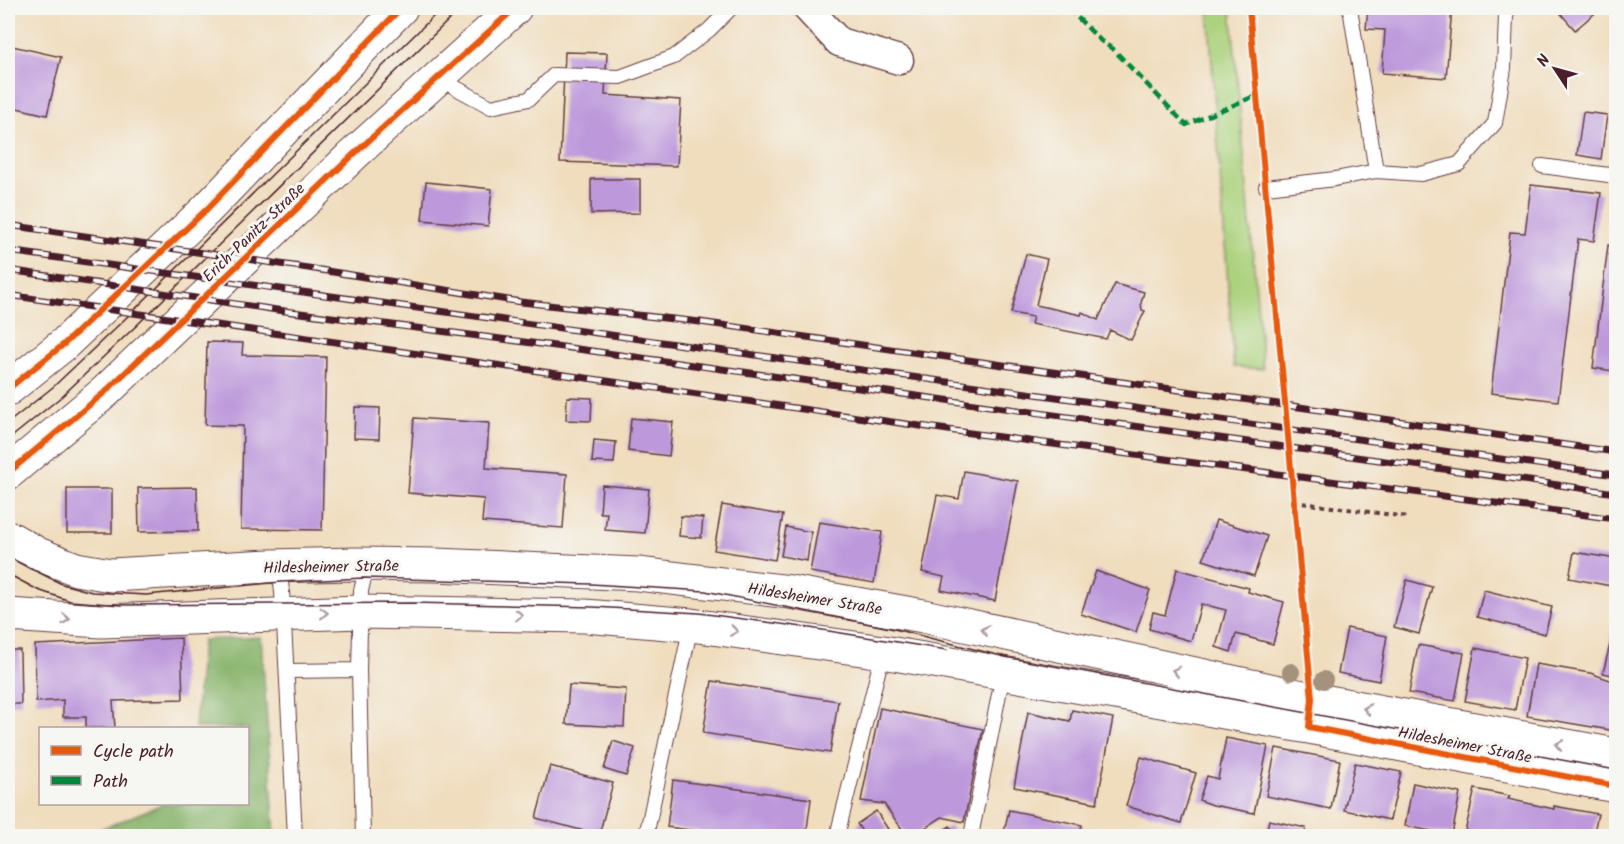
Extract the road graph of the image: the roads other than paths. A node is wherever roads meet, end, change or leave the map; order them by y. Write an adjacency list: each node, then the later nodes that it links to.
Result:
1 (401, 8): 13 (street)
2 (515, 8): 8 (street, Erich-Panitz-Straße)
3 (730, 8): 8 (lane)
4 (807, 8): 7 (street)
5 (1350, 8): 10 (lane)
6 (1509, 8): 10 (lane)
7 (899, 60)
8 (438, 78): 14 (street, Erich-Panitz-Straße)
9 (1542, 166): 11 (lane)
10 (1376, 171): 12 (lane)
11 (1617, 176)
12 (1266, 187)
13 (8, 389)
14 (8, 473)
15 (8, 537): 17 (street, Hildesheimer Straße)
16 (375, 564): 17 (street, Hildesheimer Straße); 18 (lane); 26 (street, Hildesheimer Straße, one-way to 16)
17 (270, 566): 19 (lane)
18 (360, 612): 19 (street, Hildesheimer Straße, one-way to 18); 21 (street, Hildesheimer Straße, one-way to 21); 23 (lane)
19 (284, 614): 20 (street, Hildesheimer Straße, one-way to 19); 24 (lane)
20 (8, 615)
21 (691, 625): 22 (street, Hildesheimer Straße, one-way to 22); 30 (lane)
22 (883, 652): 25 (street, Hildesheimer Straße); 31 (lane)
23 (359, 670): 24 (lane); 29 (lane)
24 (288, 671): 28 (lane)
25 (1003, 674): 27 (street, Hildesheimer Straße); 32 (lane)
26 (1617, 755)
27 (1617, 786)
28 (295, 837)
29 (363, 837)
30 (646, 837)
31 (837, 837)
32 (972, 837)

